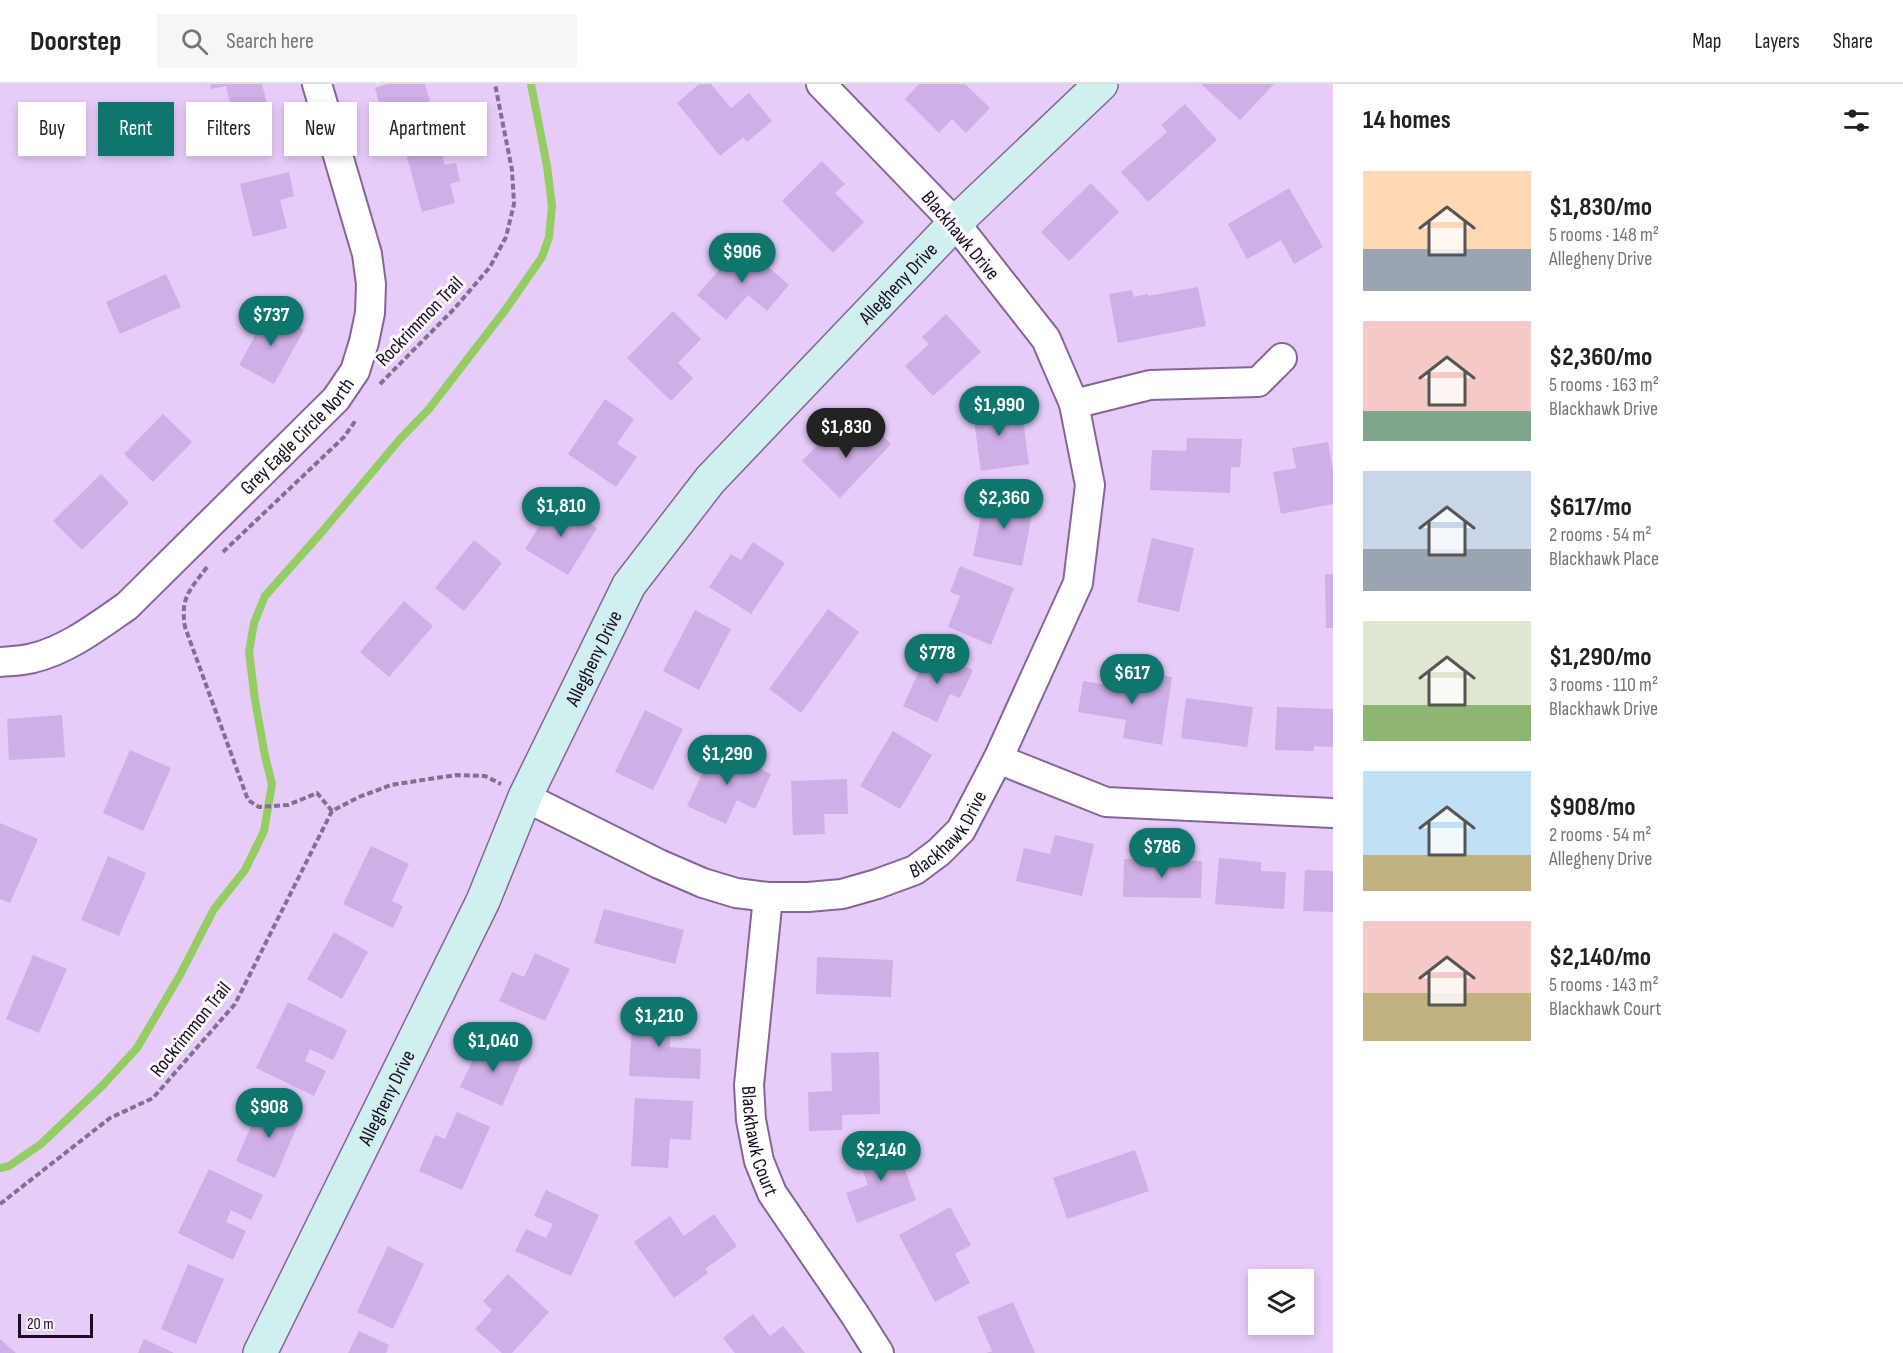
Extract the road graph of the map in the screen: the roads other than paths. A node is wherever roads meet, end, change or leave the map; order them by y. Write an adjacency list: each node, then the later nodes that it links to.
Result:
1 (317, 84): 7 (street, Grey Eagle Circle North)
2 (821, 84): 4 (street, Blackhawk Drive)
3 (1101, 84): 4 (street, Allegheny Drive)
4 (954, 223): 6 (street, Blackhawk Drive); 9 (street, Allegheny Drive)
5 (1282, 358): 6 (street)
6 (1074, 404): 8 (street, Blackhawk Drive)
7 (0, 662)
8 (998, 759): 10 (street); 11 (street, Blackhawk Drive)
9 (525, 797): 11 (street, Blackhawk Drive); 12 (street, Allegheny Drive)
10 (1333, 813)
11 (768, 897): 13 (street, Blackhawk Court)
12 (260, 1353)
13 (879, 1353)

